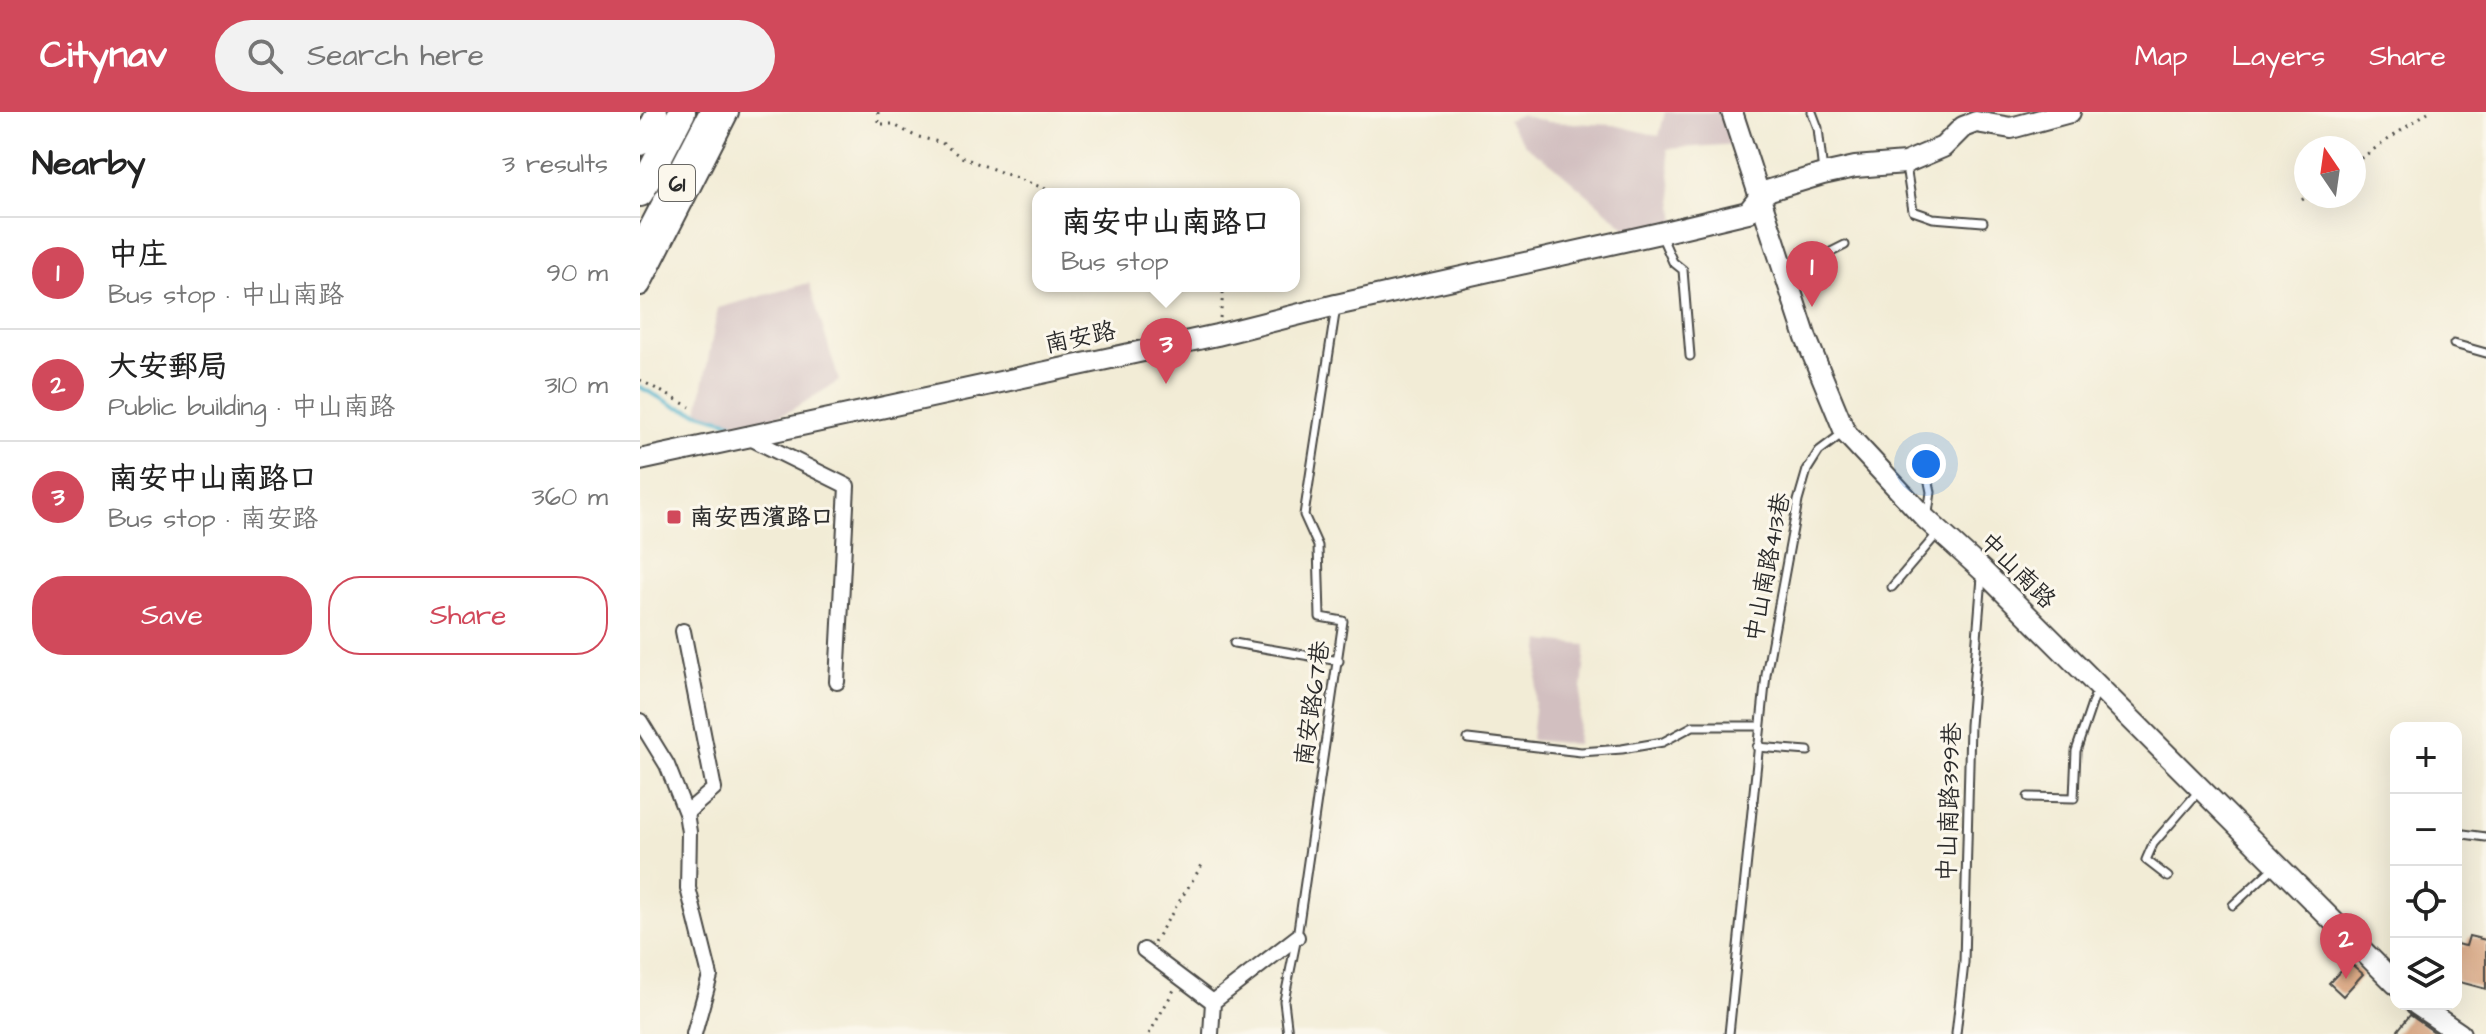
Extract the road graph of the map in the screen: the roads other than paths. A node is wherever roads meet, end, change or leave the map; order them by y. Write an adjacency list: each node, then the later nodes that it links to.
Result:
1 (657, 112): 9 (street)
2 (682, 112): 12 (highway, 61)
3 (713, 112): 17 (highway, 61)
4 (728, 112): 19 (street)
5 (1732, 112): 13 (street, 中山南路)
6 (1812, 112): 11 (lane)
7 (2070, 112): 8 (street)
8 (1977, 117): 10 (street, 南安路)
9 (640, 145)
10 (1905, 163): 11 (street, 南安路); 14 (lane)
11 (1823, 174): 13 (street, 南安路)
12 (640, 193)
13 (1759, 198): 15 (street, 南安路); 18 (street, 中山南路)
14 (1983, 222)
15 (1660, 233): 20 (street, 南安路); 23 (lane)
16 (1845, 245): 18 (lane)
17 (640, 253)
18 (1785, 275): 24 (street, 中山南路)
19 (640, 285)
20 (1336, 305): 25 (street, 南安路); 33 (lane, 南安路67巷)
21 (2454, 344): 22 (lane)
22 (2486, 353)
23 (1690, 356)
24 (1845, 432): 28 (street, 中山南路); 37 (lane, 中山南路413巷)
25 (748, 437): 27 (street, 南安路); 34 (street)
26 (1933, 451): 28 (lane)
27 (640, 460)
28 (1933, 525): 29 (street, 中山南路); 30 (lane)
29 (1983, 571): 35 (street, 中山南路); 58 (lane, 中山南路399巷)
30 (1892, 587)
31 (683, 631): 43 (street)
32 (1234, 643): 33 (lane)
33 (1339, 661): 49 (lane, 南安路67巷)
34 (837, 682)
35 (2098, 687): 41 (street, 中山南路); 42 (lane)
36 (640, 721): 43 (street)
37 (1760, 726): 38 (lane); 39 (lane, 中山南路413巷)
38 (1468, 739)
39 (1757, 747): 40 (lane); 57 (lane, 中山南路413巷)
40 (1808, 751)
41 (2200, 791): 46 (street, 中山南路); 47 (lane)
42 (2028, 797)
43 (686, 813): 54 (street)
44 (2462, 834): 45 (lane)
45 (2486, 837)
46 (2276, 865): 48 (lane); 51 (street, 中山南路)
47 (2168, 877)
48 (2233, 905)
49 (1297, 937): 52 (street); 56 (lane, 南安路67巷)
50 (1148, 947): 52 (street)
51 (2390, 978)
52 (1213, 1002): 55 (street)
53 (2425, 1010): 59 (street)
54 (694, 1034)
55 (1211, 1034)
56 (1288, 1034)
57 (1729, 1034)
58 (1956, 1034)
59 (2460, 1034)

